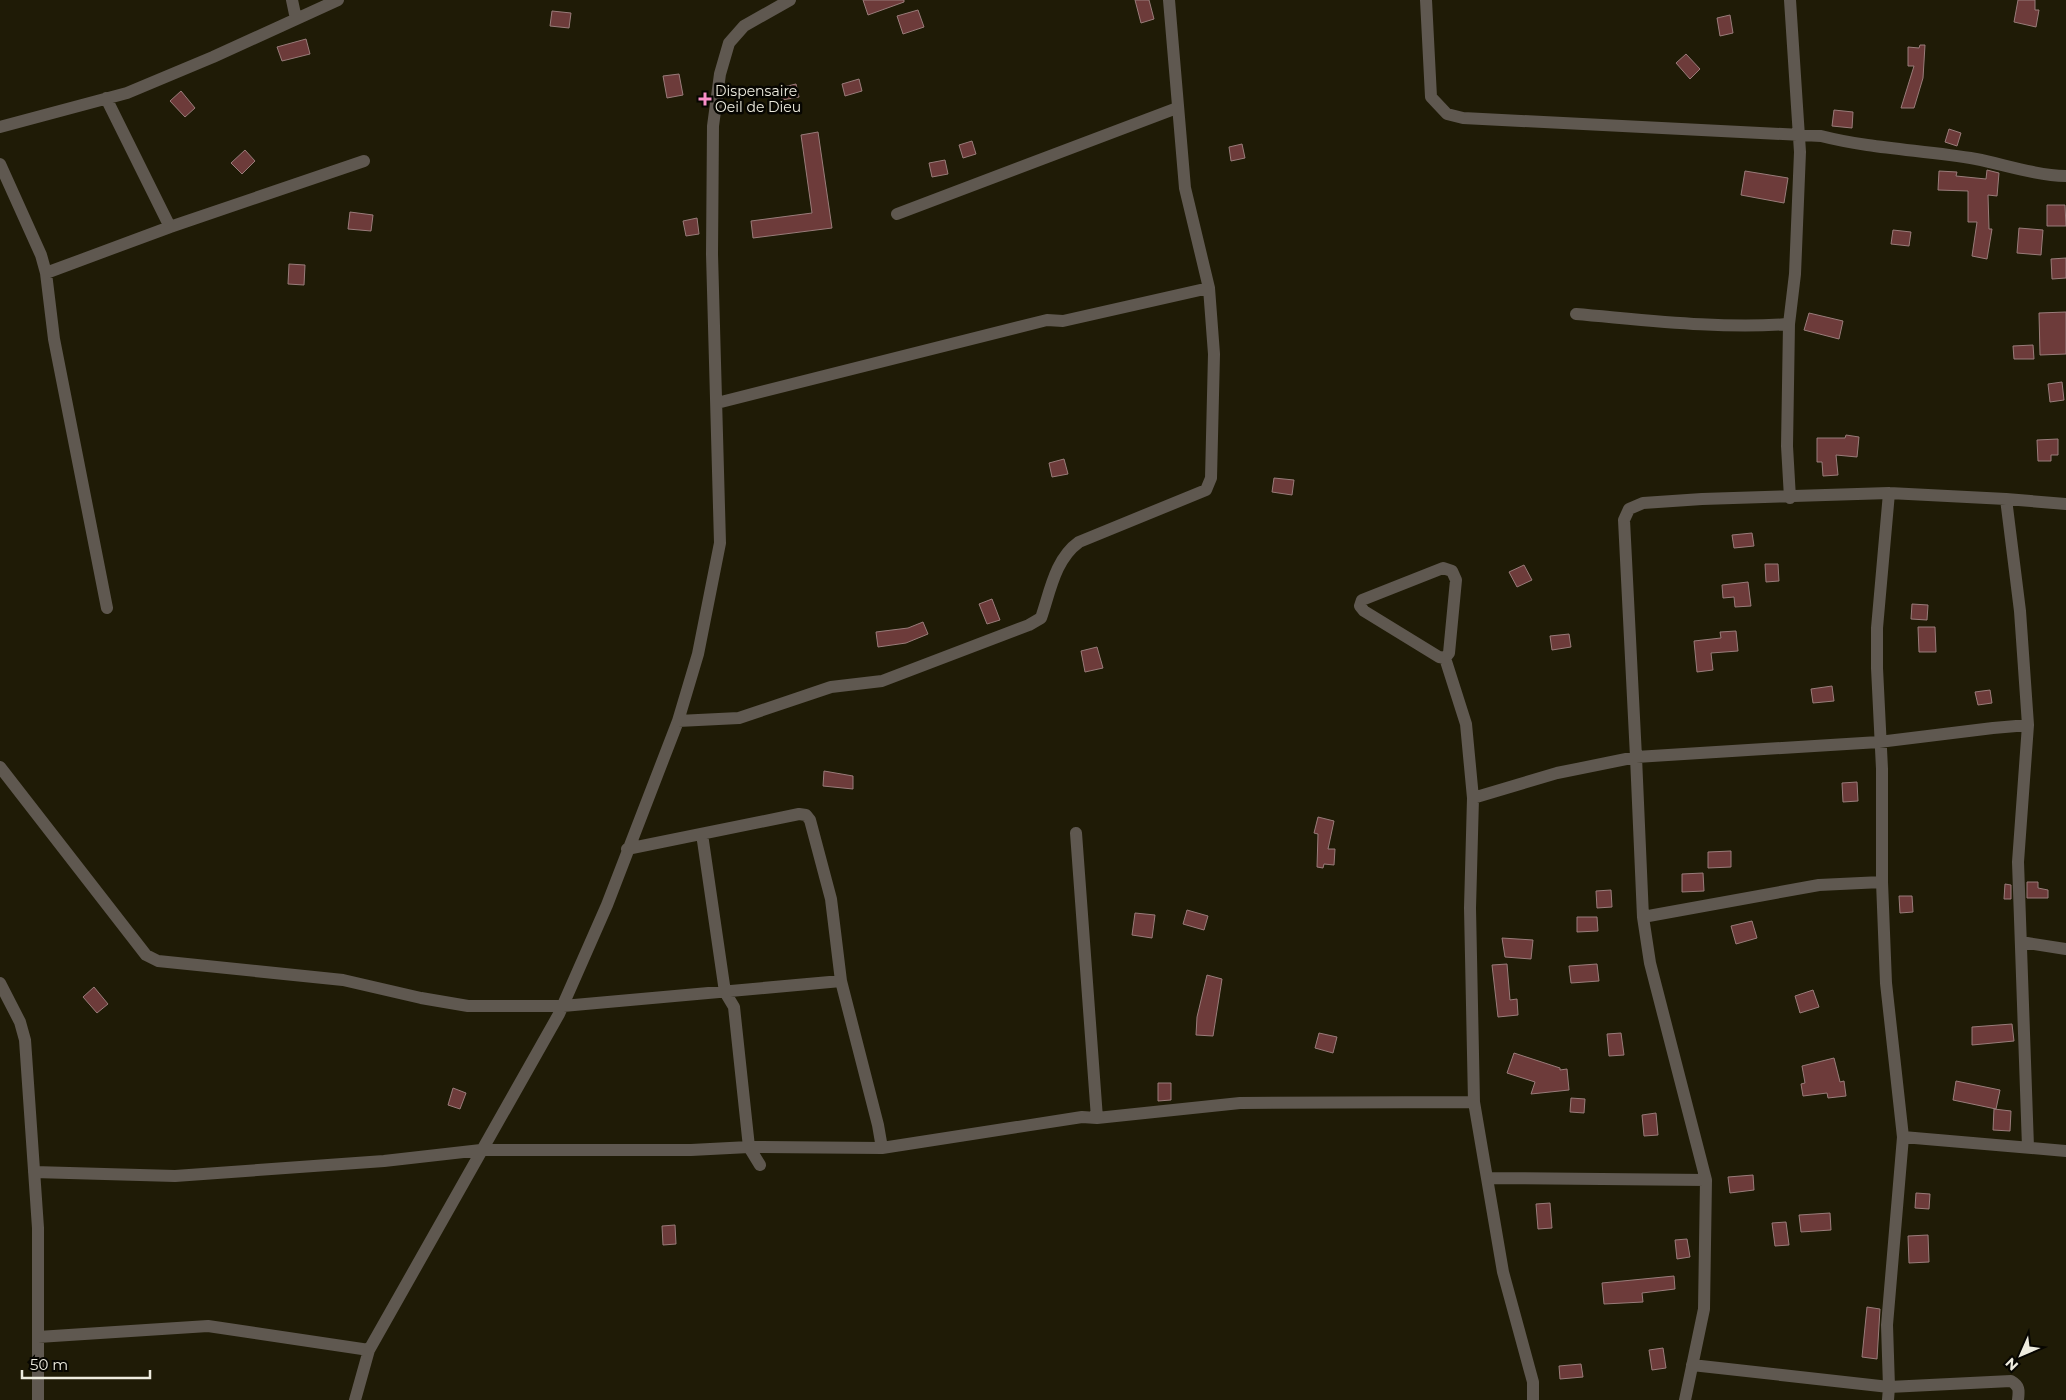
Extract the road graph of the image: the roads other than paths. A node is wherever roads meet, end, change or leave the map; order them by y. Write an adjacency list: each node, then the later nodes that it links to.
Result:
1 (292, 0): 7 (street)
2 (338, 0): 7 (street)
3 (790, 0): 21 (street)
4 (1169, 0): 9 (street)
5 (1426, 0): 11 (street)
6 (1790, 0): 11 (street)
7 (296, 20): 8 (street)
8 (106, 98): 10 (street); 16 (street)
9 (1177, 108): 15 (street); 18 (street)
10 (0, 126)
11 (1799, 134): 14 (street); 20 (street)
12 (364, 161): 16 (street)
13 (0, 164): 17 (street)
14 (2066, 176)
15 (897, 214)
16 (170, 227): 17 (street)
17 (46, 273): 26 (street)
18 (1209, 288): 21 (street); 28 (street)
19 (1576, 314): 20 (street)
20 (1789, 324): 23 (street)
21 (717, 403): 28 (street)
22 (1889, 493): 23 (street); 24 (street); 30 (street)
23 (1790, 498): 31 (street)
24 (2006, 499): 25 (street); 29 (street)
25 (2066, 504)
26 (107, 608)
27 (1445, 658): 27 (street); 33 (street)
28 (678, 721): 36 (street)
29 (2028, 725): 30 (street); 39 (street)
30 (1880, 742): 31 (street); 37 (street)
31 (1636, 757): 33 (street); 38 (street)
32 (0, 767): 44 (street)
33 (1473, 798): 45 (street)
34 (702, 834): 36 (street); 41 (street); 43 (street)
35 (1076, 834): 46 (street)
36 (627, 849): 44 (street)
37 (1882, 882): 38 (street); 47 (street)
38 (1644, 916): 56 (street)
39 (2021, 942): 40 (street); 49 (street)
40 (2066, 948)
41 (841, 981): 43 (street); 50 (street)
42 (0, 983): 54 (street)
43 (725, 992): 44 (street); 48 (street)
44 (563, 1006): 51 (street)
45 (1474, 1102): 46 (street); 55 (street)
46 (1098, 1118): 50 (street)
47 (1904, 1137): 49 (street); 60 (street)
48 (749, 1147): 50 (street); 51 (street); 53 (street)
49 (2028, 1147): 52 (street)
50 (882, 1148)
51 (481, 1150): 54 (street); 58 (street)
52 (2066, 1151)
53 (760, 1165)
54 (34, 1172): 57 (street)
55 (1487, 1178): 56 (street); 63 (street)
56 (1706, 1180): 59 (street)
57 (38, 1337): 58 (street); 61 (street)
58 (369, 1350): 62 (street)
59 (1692, 1365): 60 (street); 64 (street)
60 (1888, 1394): 65 (street)
61 (38, 1400)
62 (355, 1400)
63 (1533, 1400)
64 (1685, 1400)
65 (2018, 1400)

